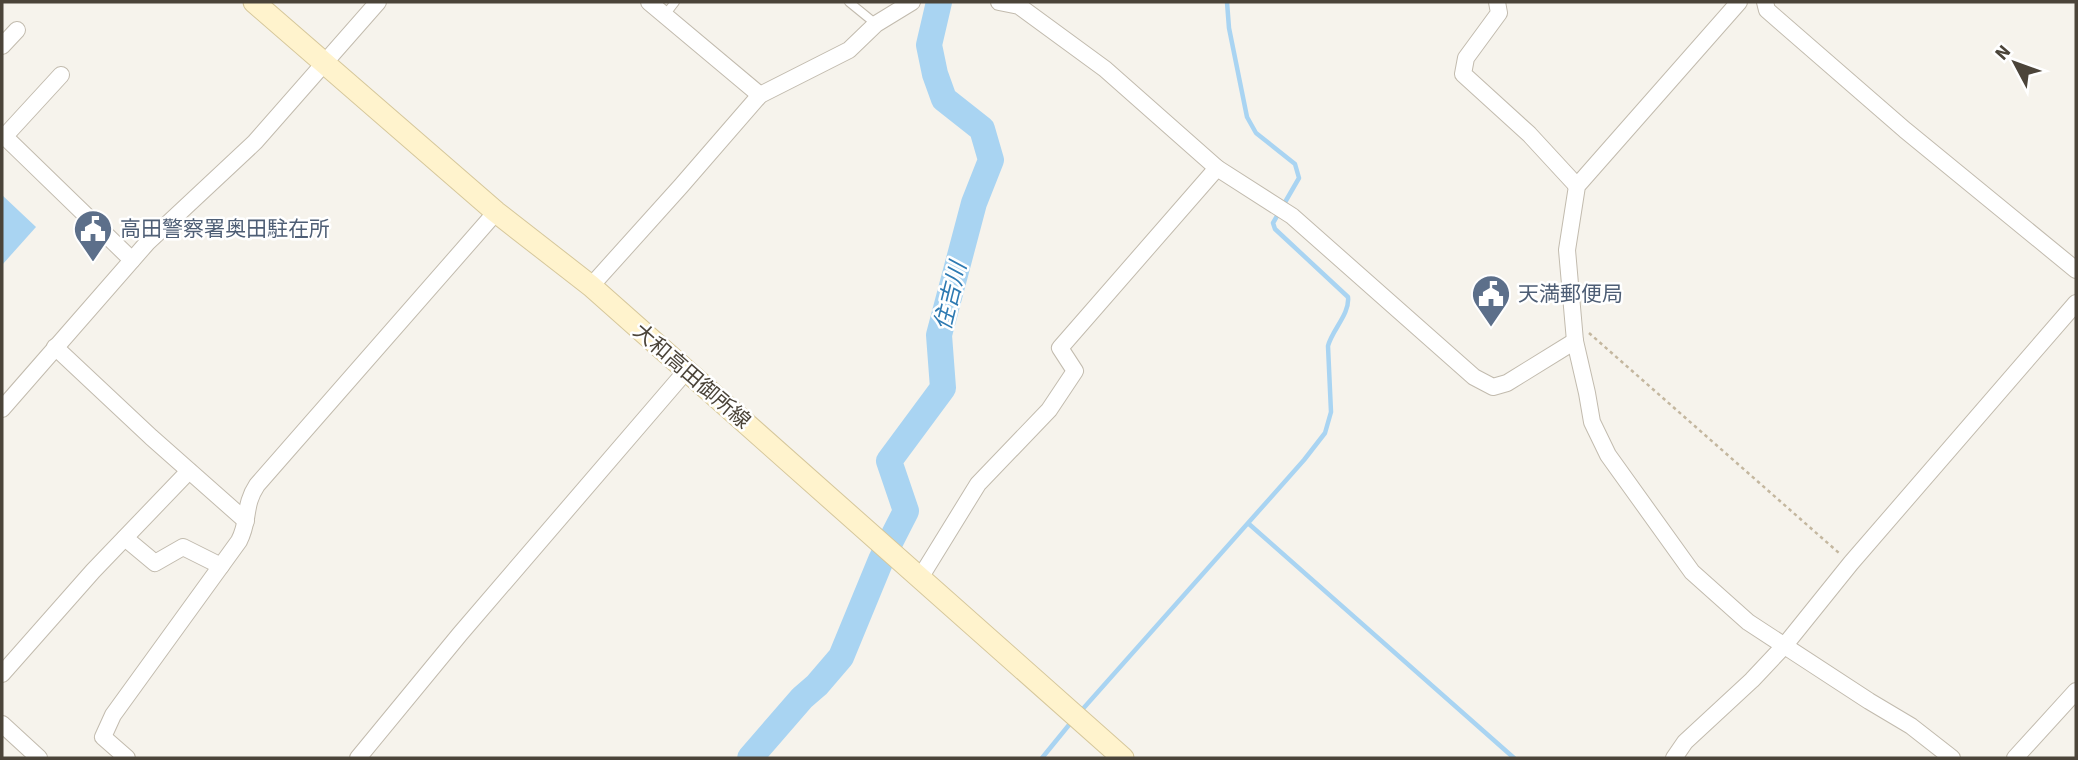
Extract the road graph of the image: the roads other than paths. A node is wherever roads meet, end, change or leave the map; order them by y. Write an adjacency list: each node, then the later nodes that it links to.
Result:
1 (254, 2): 15 (main road, 大和高田御所線)
2 (378, 2): 15 (street)
3 (649, 2): 11 (street)
4 (849, 2): 12 (lane)
5 (912, 2): 12 (street)
6 (999, 2): 10 (street)
7 (1497, 2): 20 (street)
8 (1739, 2): 20 (street)
9 (1765, 2): 23 (street)
10 (1021, 4): 19 (street)
11 (670, 8): 17 (street)
12 (876, 24): 17 (street)
13 (17, 30): 14 (street)
14 (2, 46)
15 (325, 63): 21 (main road, 大和高田御所線); 22 (street)
16 (61, 75): 18 (street)
17 (760, 95): 24 (street)
18 (3, 135): 22 (street)
19 (1217, 168): 26 (street); 34 (street)
20 (1577, 186): 26 (street)
21 (496, 212): 24 (main road, 大和高田御所線); 31 (street)
22 (132, 260): 27 (street)
23 (2076, 270)
24 (591, 286): 28 (main road, 大和高田御所線)
25 (2076, 303): 35 (street)
26 (1575, 341): 35 (street)
27 (55, 347): 29 (street); 30 (street)
28 (686, 371): 34 (main road, 大和高田御所線); 41 (street)
29 (2, 409)
30 (189, 471): 31 (street); 32 (street)
31 (246, 521): 33 (street)
32 (125, 538): 33 (street); 36 (street)
33 (221, 566): 40 (street)
34 (920, 578): 42 (main road, 大和高田御所線)
35 (1785, 645): 43 (street); 44 (street)
36 (2, 674)
37 (2076, 691): 45 (street)
38 (2, 724): 39 (street)
39 (30, 755)
40 (127, 758)
41 (358, 758)
42 (1123, 758)
43 (1674, 758)
44 (1952, 758)
45 (2015, 758)

